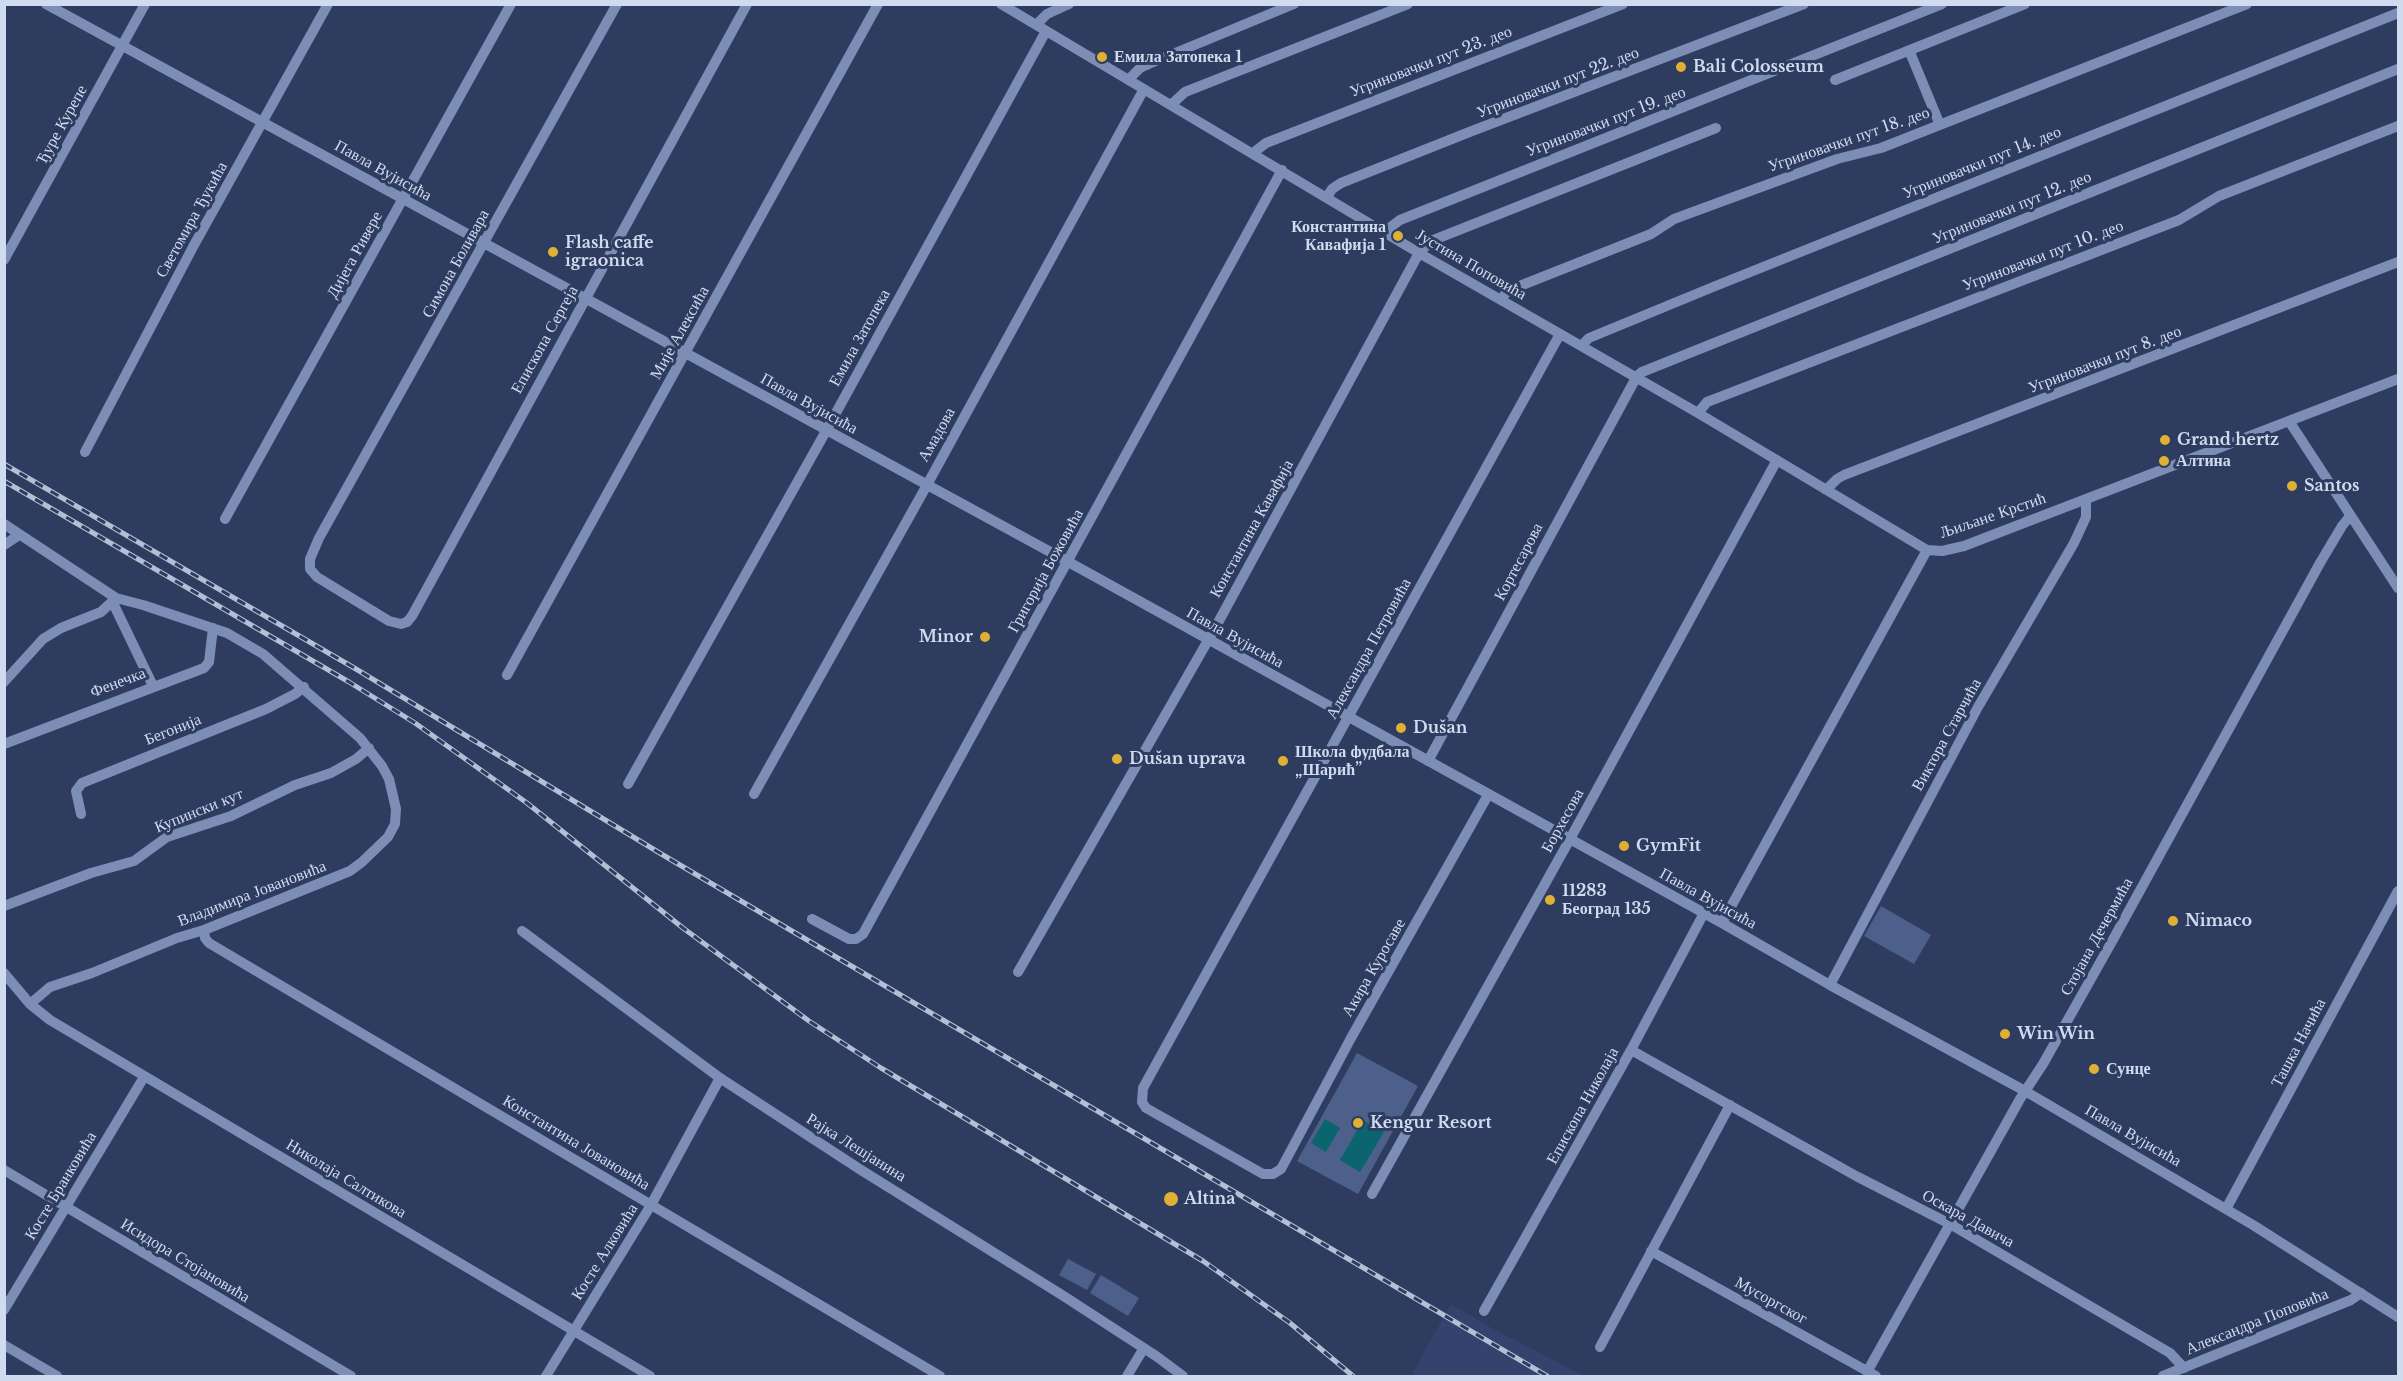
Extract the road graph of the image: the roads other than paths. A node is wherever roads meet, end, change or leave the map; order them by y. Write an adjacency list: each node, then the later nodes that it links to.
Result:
1 (46, 4): 20 (street, Павла Вујисића)
2 (146, 4): 20 (street, Ђуре Курепе)
3 (328, 4): 27 (street, Светомира Ђукића)
4 (511, 4): 34 (street, Дијега Ривере)
5 (617, 4): 36 (street, Симона Боливара)
6 (747, 4): 40 (street, Епископа Сергеја)
7 (878, 4): 44 (street, Мије Алексића)
8 (1001, 4): 18 (street, Јустина Поповића)
9 (1069, 4): 18 (street)
10 (1294, 4): 23 (street)
11 (1408, 4): 26 (street)
12 (1623, 4): 31 (street, Угриновачки пут 23. део)
13 (1804, 4): 33 (street, Угриновачки пут 22. део)
14 (1942, 4): 35 (street, Угриновачки пут 19. део)
15 (2025, 4): 21 (street)
16 (2247, 4): 28 (street, Угриновачки пут 18. део)
17 (2398, 13): 43 (street, Угриновачки пут 14. део)
18 (1036, 25): 19 (street, Јустина Поповића)
19 (1046, 31): 23 (street, Јустина Поповића); 49 (street, Емила Затопека)
20 (123, 45): 27 (street, Павла Вујисића); 38 (street, Ђуре Курепе)
21 (1909, 50): 24 (street); 28 (street)
22 (2398, 69): 45 (street, Угриновачки пут 12. део)
23 (1128, 80): 25 (street, Јустина Поповића)
24 (1835, 80)
25 (1144, 89): 26 (street, Јустина Поповића); 52 (street, Амадова)
26 (1172, 104): 31 (street, Јустина Поповића)
27 (264, 122): 34 (street, Павла Вујисића); 50 (street, Светомира Ђукића)
28 (1940, 125): 41 (street, Угриновачки пут 18. део)
29 (2398, 126): 47 (street, Угриновачки пут 10. део)
30 (1716, 128): 37 (street)
31 (1253, 153): 32 (street, Јустина Поповића)
32 (1282, 170): 33 (street, Јустина Поповића); 61 (street, Григорија Божовића)
33 (1327, 197): 35 (street, Јустина Поповића)
34 (404, 200): 36 (street, Павла Вујисића); 56 (street, Дијега Ривере)
35 (1384, 232): 37 (street, Јустина Поповића)
36 (484, 244): 40 (street, Павла Вујисића); 64 (street, Симона Боливара)
37 (1419, 253): 41 (street, Јустина Поповића); 66 (street, Константина Кавафија)
38 (4, 260)
39 (2398, 262): 53 (street, Угриновачки пут 8. део)
40 (585, 298): 44 (street, Павла Вујисића); 64 (street, Епископа Сергеја)
41 (1501, 300): 42 (street, Јустина Поповића)
42 (1560, 334): 43 (street, Јустина Поповића); 71 (street, Александра Петровића)
43 (1581, 346): 45 (street, Јустина Поповића)
44 (686, 354): 49 (street, Павла Вујисића); 67 (street, Мије Алексића)
45 (1637, 376): 47 (street, Јустина Поповића); 74 (street, Кортесарова)
46 (2398, 379): 48 (street, Љиљане Крстић)
47 (1698, 413): 51 (street, Јустина Поповића)
48 (2289, 421): 54 (street, Љиљане Крстић); 55 (street)
49 (826, 431): 52 (street, Павла Вујисића); 75 (street, Емила Затопека)
50 (85, 452)
51 (1777, 460): 53 (street, Јустина Поповића); 79 (street, Борхесова)
52 (926, 486): 61 (street, Павла Вујисића); 76 (street, Амадова)
53 (1826, 490): 60 (street, Јустина Поповића)
54 (2086, 499): 60 (street, Љиљане Крстић); 89 (street, Виктора Старчића)
55 (2350, 516): 62 (street); 94 (street, Стојана Дечермића)
56 (225, 519)
57 (4, 524): 58 (street, Владимира Јовановића)
58 (19, 535): 59 (street); 63 (street, Владимира Јовановића)
59 (4, 545)
60 (1927, 550): 84 (street, Љиљане Крстић)
61 (1068, 562): 66 (street, Павла Вујисића); 83 (street, Григорија Божовића)
62 (2398, 588)
63 (114, 601): 65 (street, Владимира Јовановића); 68 (street); 69 (street)
64 (401, 624)
65 (213, 628): 69 (street, Фенечка); 70 (street, Владимира Јовановића)
66 (1208, 641): 71 (street, Павла Вујисића); 87 (street, Константина Кавафија)
67 (507, 675)
68 (4, 682)
69 (153, 686): 72 (street, Фенечка)
70 (304, 687): 73 (street, Владимира Јовановића); 78 (street, Бегонија)
71 (1349, 718): 74 (street, Павла Вујисића); 96 (street, Александра Петровића)
72 (4, 744)
73 (369, 748): 81 (street, Купински кут); 85 (street, Владимира Јовановића)
74 (1428, 761): 77 (street, Павла Вујисића)
75 (628, 784)
76 (754, 794)
77 (1488, 795): 79 (street, Павла Вујисића); 96 (street, Акира Куросаве)
78 (81, 814)
79 (1570, 839): 82 (street, Павла Вујисића); 98 (street, Борхесова)
80 (2398, 891): 101 (street, Ташка Начића)
81 (4, 906)
82 (1704, 914): 84 (street, Павла Вујисића); 91 (street, Епископа Николаја)
83 (812, 919)
84 (1722, 923): 89 (street, Павла Вујисића)
85 (204, 930): 90 (street, Владимира Јовановића); 99 (street, Константина Јовановића)
86 (522, 931): 93 (street, Рајка Лешјанина)
87 (1018, 972)
88 (4, 973): 90 (street)
89 (1830, 985): 94 (street, Павла Вујисића)
90 (30, 1004): 92 (street, Николаја Салтикова)
91 (1631, 1050): 95 (street, Оскара Давича); 106 (street, Епископа Николаја)
92 (144, 1077): 100 (street, Косте Бранковића); 108 (street, Николаја Салтикова)
93 (720, 1078): 99 (street, Косте Алковића); 111 (street, Рајка Лешјанина)
94 (2025, 1091): 101 (street, Павла Вујисића); 102 (street, Стојана Дечермића)
95 (1730, 1105): 102 (street, Оскара Давича); 103 (street)
96 (1288, 1156)
97 (4, 1170): 100 (street, Исидора Стојановића)
98 (1372, 1194)
99 (651, 1205): 108 (street, Косте Алковића); 118 (street, Константина Јовановића)
100 (65, 1206): 105 (street, Косте Бранковића); 115 (street, Исидора Стојановића)
101 (2226, 1209): 104 (street, Павла Вујисића)
102 (1950, 1224): 112 (street, Оскара Давича); 113 (street, Стојана Дечермића)
103 (1651, 1251): 110 (street); 113 (street, Мусоргског)
104 (2361, 1293): 107 (street, Павла Вујисића); 112 (street, Александра Поповића)
105 (4, 1310)
106 (1484, 1311)
107 (2398, 1317)
108 (573, 1331): 116 (street, Косте Алковића); 117 (street, Николаја Салтикова)
109 (4, 1345): 114 (street)
110 (1600, 1347)
111 (1144, 1348): 119 (street); 120 (street, Рајка Лешјанина)
112 (2184, 1368): 121 (street, Александра Поповића)
113 (1872, 1374)
114 (57, 1377)
115 (351, 1377)
116 (546, 1377)
117 (650, 1377)
118 (940, 1377)
119 (1127, 1377)
120 (1183, 1377)
121 (2163, 1377)

